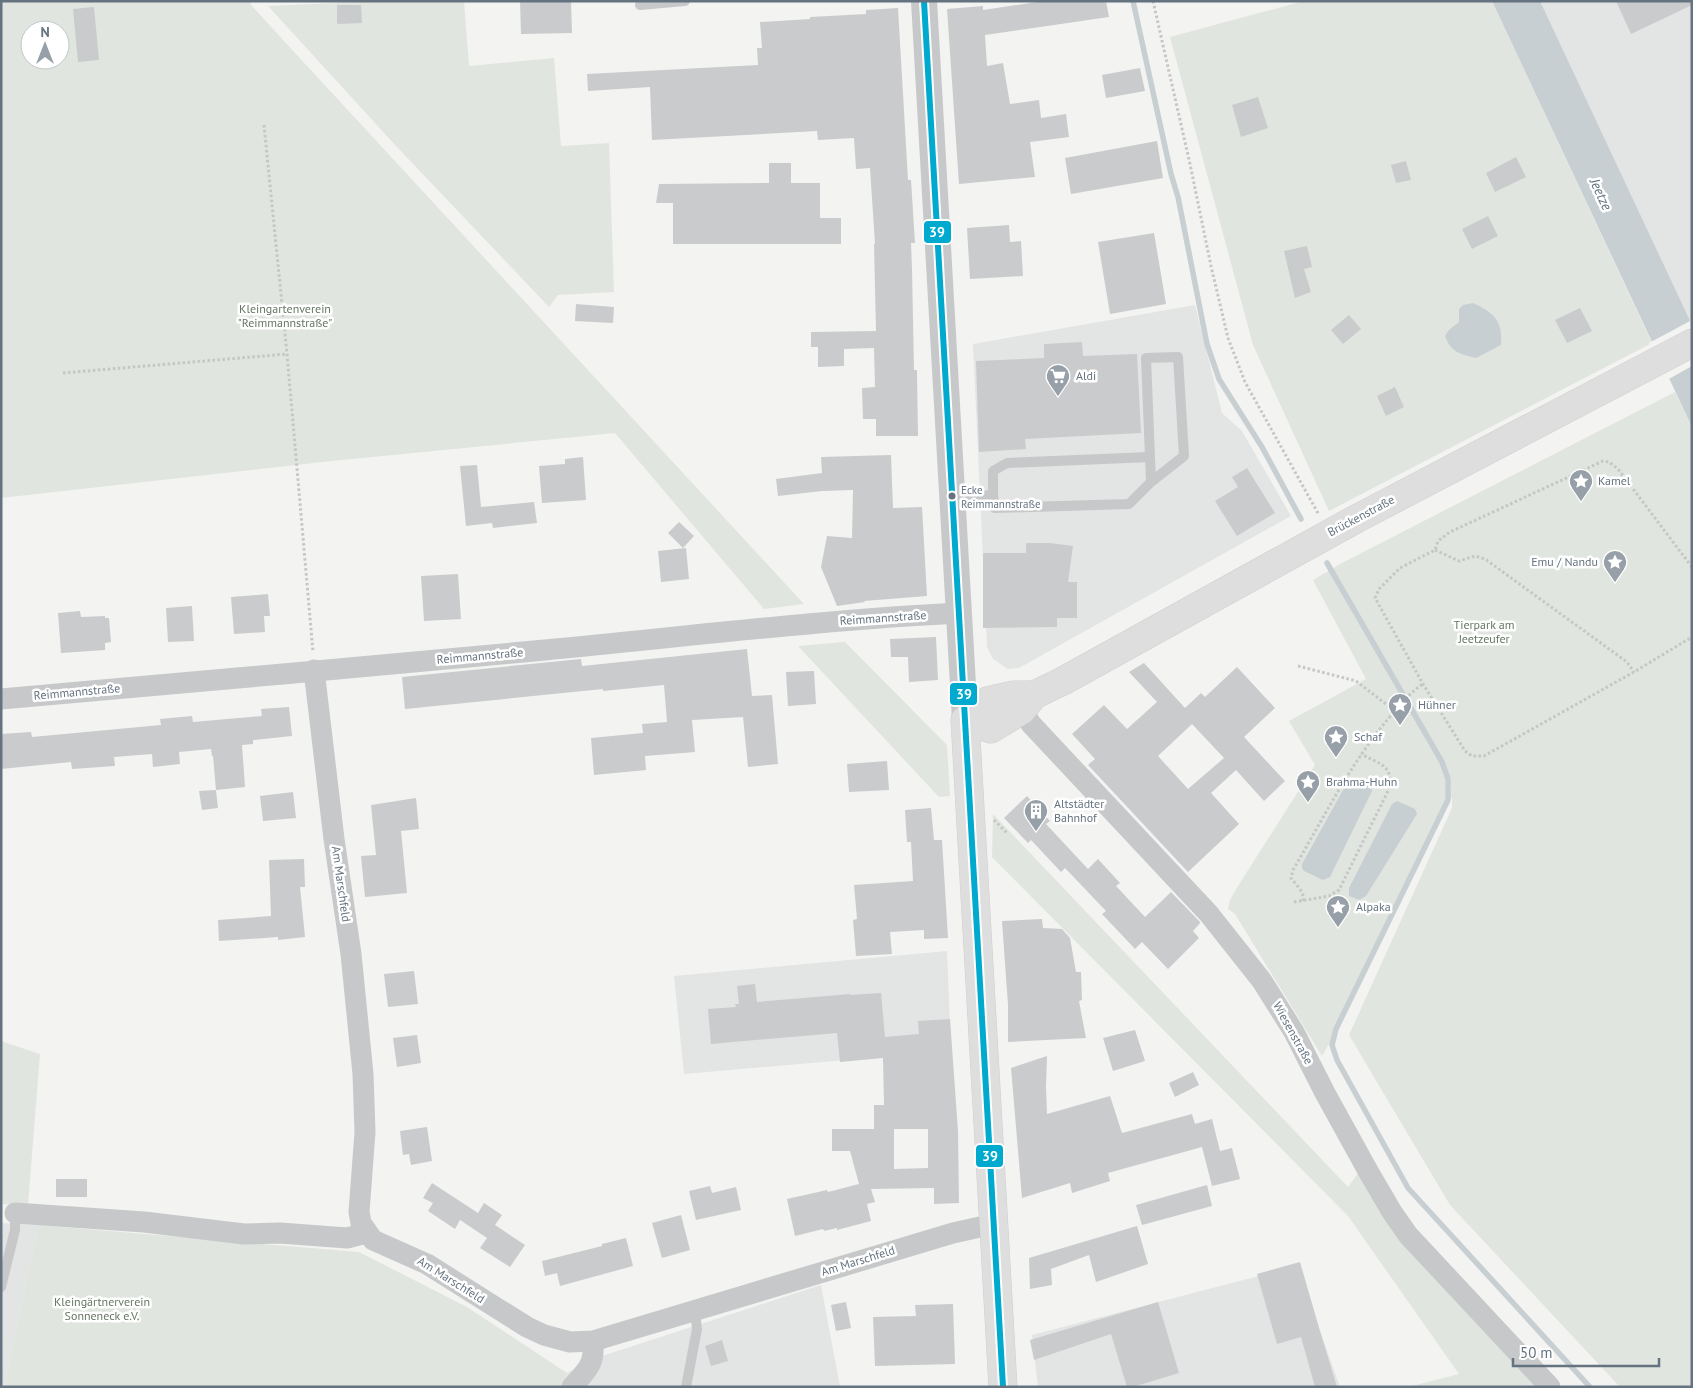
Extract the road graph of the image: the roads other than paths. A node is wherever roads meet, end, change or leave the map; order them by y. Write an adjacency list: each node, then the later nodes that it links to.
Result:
1 (685, 1): 3 (lane)
2 (924, 1): 8 (street)
3 (640, 5)
4 (1692, 343): 12 (main road, Brückenstraße)
5 (1150, 457): 6 (lane); 6 (lane); 7 (lane)
6 (1151, 482): 7 (lane)
7 (993, 496): 8 (lane)
8 (952, 497): 9 (street)
9 (958, 613): 10 (street, Reimmannstraße); 13 (street)
10 (314, 670): 11 (street, Reimmannstraße); 16 (street, Am Marschfeld)
11 (1, 699)
12 (1023, 700): 13 (main road, Brückenstraße); 23 (street, Wiesenstraße)
13 (965, 720): 15 (main road)
14 (15, 1213): 16 (street); 17 (lane)
15 (994, 1226): 18 (street, Am Marschfeld); 22 (main road)
16 (366, 1233): 19 (street, Am Marschfeld)
17 (1, 1287)
18 (695, 1311): 19 (street, Am Marschfeld); 21 (lane)
19 (593, 1341): 20 (street)
20 (572, 1387)
21 (686, 1387)
22 (1003, 1387)
23 (1550, 1387)

